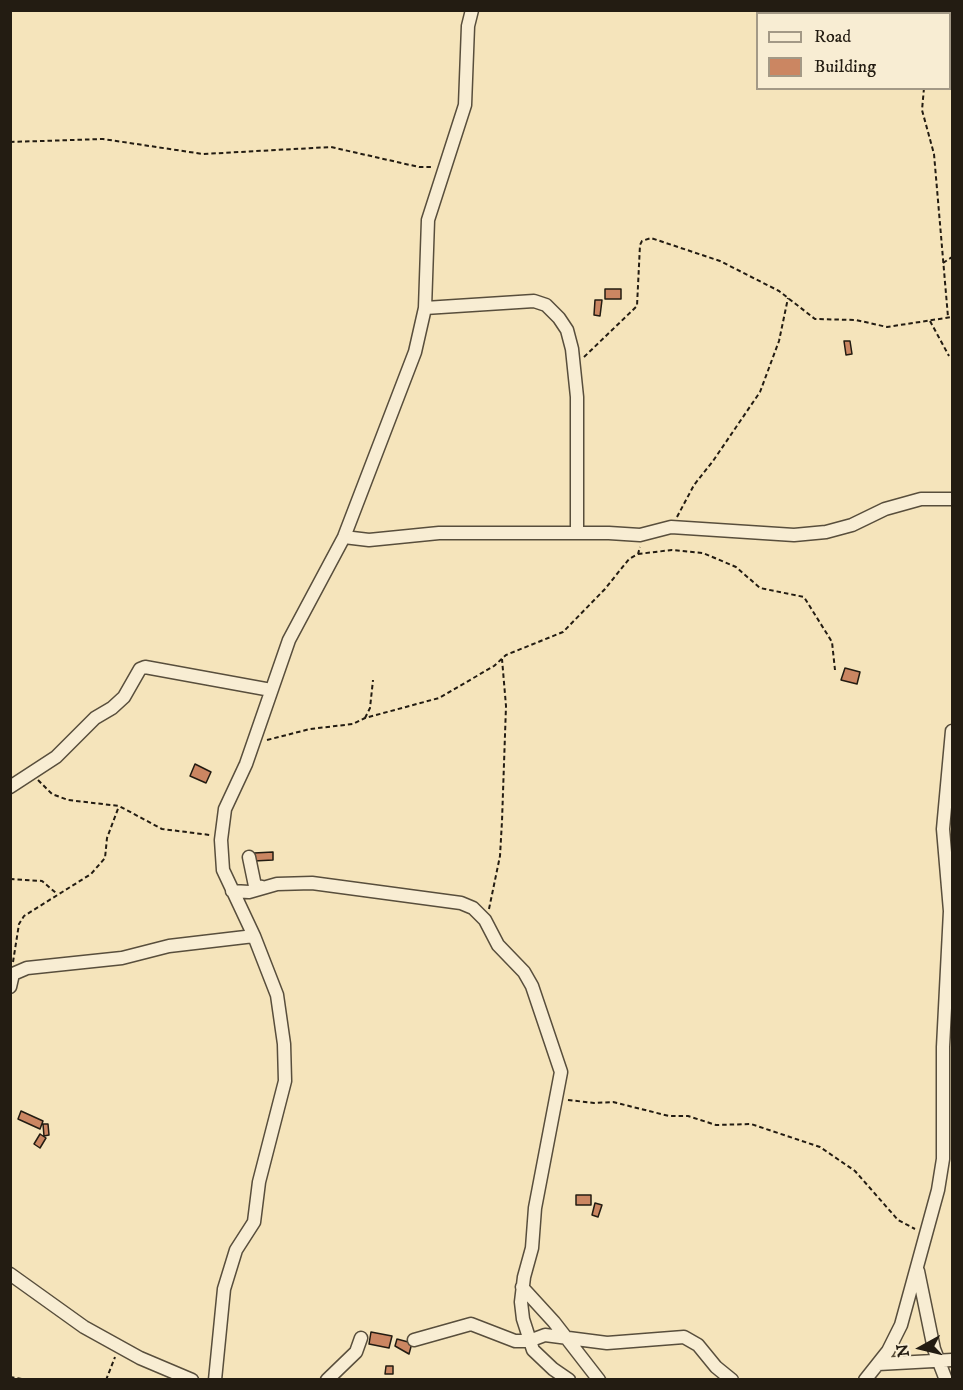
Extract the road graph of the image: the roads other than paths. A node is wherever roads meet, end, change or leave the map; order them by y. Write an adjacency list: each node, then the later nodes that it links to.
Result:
1 (472, 10): 2 (street)
2 (425, 308): 4 (street); 5 (street)
3 (952, 499): 4 (street)
4 (577, 533): 5 (street)
5 (344, 537): 6 (street)
6 (271, 690): 8 (street); 11 (street)
7 (952, 731): 14 (street)
8 (10, 787)
9 (249, 856): 10 (street)
10 (262, 887): 11 (street); 17 (street)
11 (231, 891): 12 (street)
12 (254, 936): 13 (street); 25 (street)
13 (10, 987)
14 (948, 1162): 15 (street)
15 (917, 1268): 22 (street); 23 (street)
16 (10, 1274): 24 (street)
17 (522, 1287): 19 (street); 21 (street)
18 (361, 1338): 26 (street)
19 (564, 1338): 21 (street); 28 (street); 29 (street)
20 (414, 1340): 21 (street)
21 (529, 1341): 27 (street)
22 (947, 1360): 23 (street); 31 (street)
23 (872, 1371): 30 (street)
24 (192, 1380)
25 (215, 1380)
26 (327, 1380)
27 (569, 1380)
28 (599, 1380)
29 (732, 1380)
30 (860, 1380)
31 (946, 1380)

